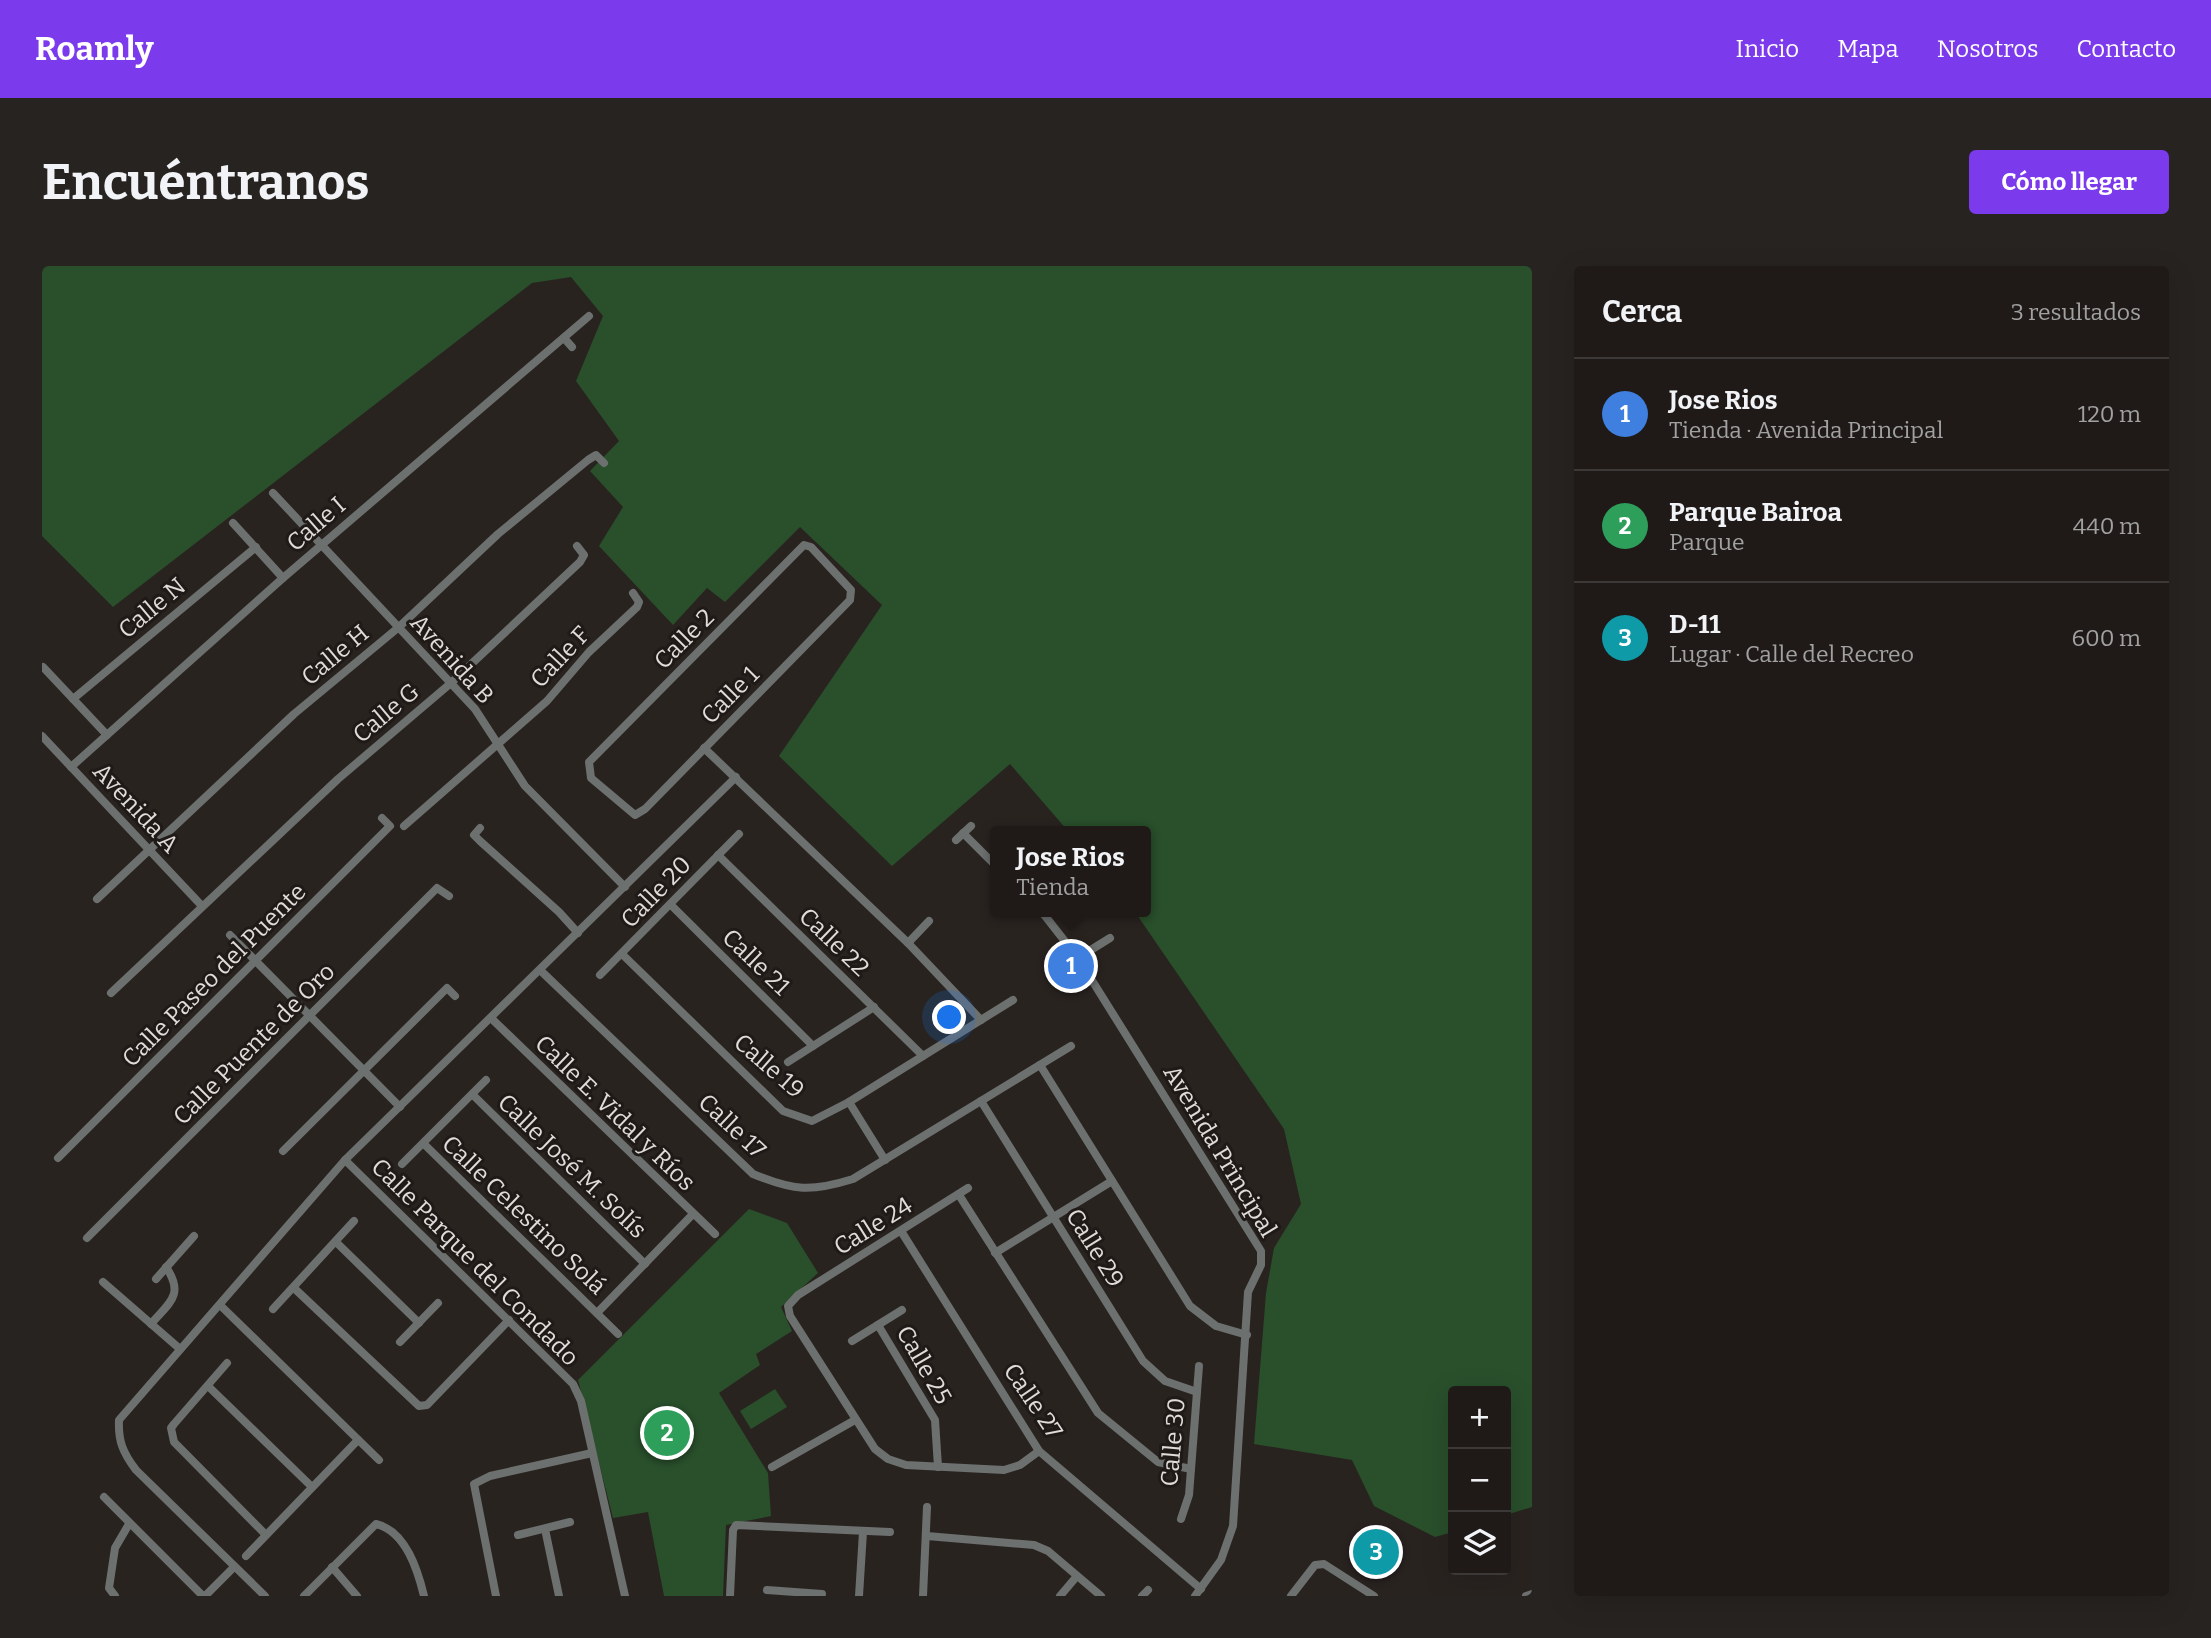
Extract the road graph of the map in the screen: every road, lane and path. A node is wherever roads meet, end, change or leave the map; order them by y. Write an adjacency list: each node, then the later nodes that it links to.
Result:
1 (589, 316): 2 (street, Calle I)
2 (564, 338): 3 (street); 7 (street, Calle I)
3 (572, 347)
4 (604, 463): 13 (street, Calle H)
5 (273, 493): 7 (street, Avenida B)
6 (233, 523): 9 (street)
7 (322, 544): 10 (street, Calle I); 13 (street, Avenida B)
8 (577, 546): 15 (street, Calle G)
9 (256, 547): 10 (street); 16 (street, Calle N)
10 (283, 578): 17 (street, Calle I)
11 (633, 593): 19 (street, Calle F)
12 (850, 600): 20 (street, Calle 1); 23 (street, Calle 2)
13 (398, 627): 15 (street, Avenida B); 29 (street, Calle H)
14 (43, 667): 16 (street)
15 (451, 683): 19 (street, Avenida B); 36 (street, Calle G)
16 (73, 699): 17 (street)
17 (107, 735): 21 (street, Calle I)
18 (42, 736): 21 (street, Avenida A)
19 (497, 746): 25 (street, Calle F); 32 (street, Avenida B)
20 (704, 748): 22 (street); 23 (street, Calle 1)
21 (71, 767): 29 (street, Avenida A)
22 (736, 777): 32 (street); 42 (street)
23 (635, 815)
24 (382, 818): 45 (street, Calle Paseo del Puente)
25 (404, 826)
26 (971, 826): 31 (street)
27 (480, 828): 39 (street)
28 (739, 834): 30 (street, Calle 20)
29 (149, 850): 34 (street, Calle H); 36 (street, Avenida A)
30 (718, 855): 35 (street, Calle 20); 51 (street, Calle 22)
31 (990, 861)
32 (625, 887): 39 (street)
33 (449, 896): 52 (street, Calle Puente de Oro)
34 (97, 900)
35 (671, 905): 43 (street, Calle 20); 55 (street, Calle 21)
36 (202, 906): 48 (street, Calle G)
37 (1046, 917): 44 (street, Avenida Principal)
38 (929, 921): 42 (street)
39 (578, 933): 46 (street)
40 (230, 935): 45 (street)
41 (1110, 938): 44 (street)
42 (908, 943): 54 (street)
43 (622, 954): 47 (street, Calle 20); 64 (street, Calle 19)
44 (1078, 958): 99 (street, Avenida Principal)
45 (255, 961): 52 (street); 68 (street, Calle Paseo del Puente)
46 (540, 970): 53 (street); 70 (street, Calle 17)
47 (600, 975)
48 (111, 993)
49 (455, 996): 60 (street)
50 (1013, 1000): 54 (street, Calle 19)
51 (873, 1007): 55 (street); 57 (street, Calle 22)
52 (309, 1016): 60 (street); 81 (street, Calle Puente de Oro)
53 (491, 1018): 65 (street); 75 (street, Calle E. Vidal y Ríos)
54 (981, 1020): 57 (street, Calle 19)
55 (813, 1045): 58 (street)
56 (1071, 1046): 59 (street, Calle 17)
57 (923, 1056): 64 (street, Calle 19)
58 (788, 1062)
59 (1040, 1065): 63 (street, Calle 17); 72 (street)
60 (364, 1071): 65 (street); 67 (street)
61 (486, 1080): 62 (street)
62 (473, 1095): 66 (street); 84 (street, Calle José M. Solís)
63 (981, 1101): 70 (street, Calle 17); 76 (street, Calle 29)
64 (849, 1102): 70 (street)
65 (400, 1107): 69 (street)
66 (424, 1144): 71 (street); 93 (street, Calle Celestino Solá)
67 (283, 1151)
68 (58, 1158)
69 (345, 1160): 90 (street); 94 (street, Calle Parque del Condado)
70 (885, 1160)
71 (402, 1164)
72 (1112, 1181): 76 (street); 99 (street)
73 (968, 1188): 74 (street, Calle 24)
74 (959, 1195): 78 (street, Calle 24); 83 (street)
75 (692, 1215): 79 (street, Calle E. Vidal y Ríos); 84 (street)
76 (1053, 1218): 83 (street); 106 (street, Calle 29)
77 (354, 1221): 82 (street)
78 (901, 1231): 107 (street, Calle 24); 109 (street, Calle 27)
79 (715, 1234)
80 (194, 1236): 85 (street)
81 (87, 1238)
82 (336, 1242): 88 (street); 95 (street)
83 (995, 1254): 114 (street)
84 (645, 1264): 93 (street)
85 (166, 1267): 86 (street); 96 (street)
86 (156, 1279)
87 (103, 1282): 96 (street)
88 (294, 1288): 91 (street); 94 (street)
89 (438, 1303): 95 (street)
90 (220, 1305): 102 (street); 108 (street)
91 (273, 1309)
92 (902, 1310): 97 (street)
93 (597, 1313): 98 (street, Calle Celestino Solá)
94 (509, 1320): 110 (street, Calle Parque del Condado)
95 (419, 1323): 101 (street)
96 (151, 1324): 102 (street)
97 (878, 1325): 100 (street); 113 (street, Calle 25)
98 (618, 1334)
99 (1247, 1335): 132 (street, Avenida Principal)
100 (852, 1341)
101 (400, 1342)
102 (180, 1349): 128 (street)
103 (227, 1363): 105 (street)
104 (1199, 1366): 106 (street, Calle 30)
105 (208, 1386): 115 (street); 124 (street)
106 (1197, 1392): 114 (street, Calle 30)
107 (855, 1420): 112 (street); 113 (street, Calle 24)
108 (358, 1440): 111 (street); 115 (street)
109 (1039, 1451): 113 (street, Calle 24); 132 (street, Calle 27)
110 (592, 1453): 142 (street); 144 (street, Calle Parque del Condado)
111 (379, 1460)
112 (772, 1467)
113 (938, 1467)
114 (1191, 1469): 118 (street, Calle 30)
115 (312, 1487): 124 (street)
116 (104, 1497): 120 (street)
117 (927, 1507): 126 (street)
118 (1181, 1519)
119 (570, 1522): 121 (street)
120 (129, 1524): 136 (street); 137 (street)
121 (545, 1529): 125 (street); 143 (street)
122 (863, 1532): 123 (street); 145 (street); 146 (street)
123 (890, 1532)
124 (266, 1535): 127 (street)
125 (518, 1535)
126 (927, 1536): 130 (street); 147 (street)
127 (246, 1556)
128 (234, 1567): 137 (street); 138 (street)
129 (332, 1567): 139 (street); 140 (street); 141 (street)
130 (1077, 1576): 148 (street); 149 (street)
131 (767, 1590): 133 (street)
132 (1198, 1593)
133 (794, 1594): 134 (street)
134 (822, 1594)
135 (1532, 1594): 152 (street)
136 (115, 1596)
137 (204, 1596)
138 (265, 1596)
139 (304, 1596)
140 (357, 1596)
141 (424, 1596)
142 (496, 1596)
143 (559, 1596)
144 (625, 1596)
145 (730, 1596)
146 (859, 1596)
147 (923, 1596)
148 (1060, 1596)
149 (1101, 1596)
150 (1291, 1596): 151 (street)
151 (1374, 1596)
152 (1526, 1596)

